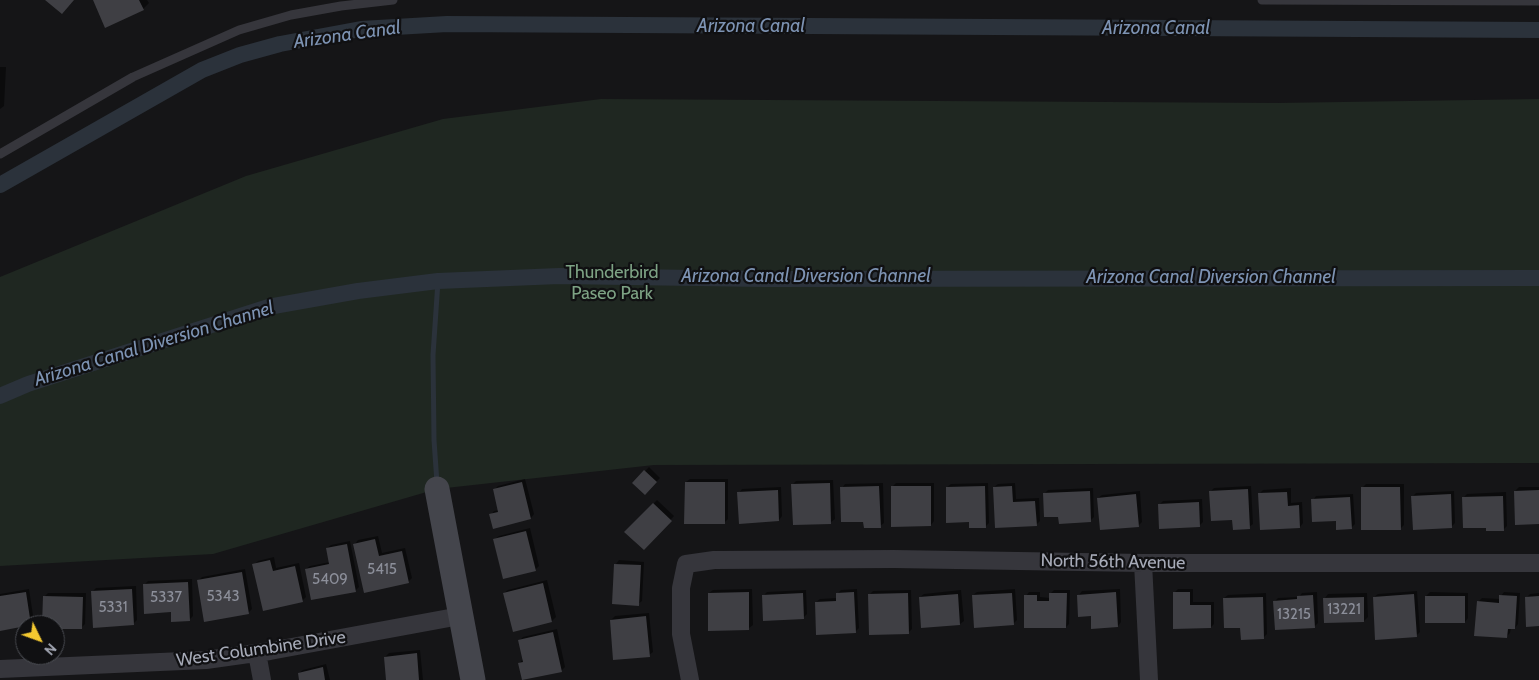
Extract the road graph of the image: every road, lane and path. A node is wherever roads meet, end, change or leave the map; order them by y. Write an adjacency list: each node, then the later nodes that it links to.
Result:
1 (393, 0): 4 (lane)
2 (1262, 0): 3 (lane)
3 (1539, 1)
4 (0, 154)
5 (438, 489): 8 (street)
6 (1143, 563): 7 (street, North 56th Avenue); 14 (street, North 56th Avenue); 15 (street)
7 (1539, 564)
8 (460, 616): 9 (street, West Columbine Drive); 13 (street)
9 (257, 653): 11 (street, West Columbine Drive); 12 (street)
10 (0, 669): 11 (street, West Columbine Drive)
11 (62, 673)
12 (262, 680)
13 (473, 680)
14 (690, 680)
15 (1149, 680)

